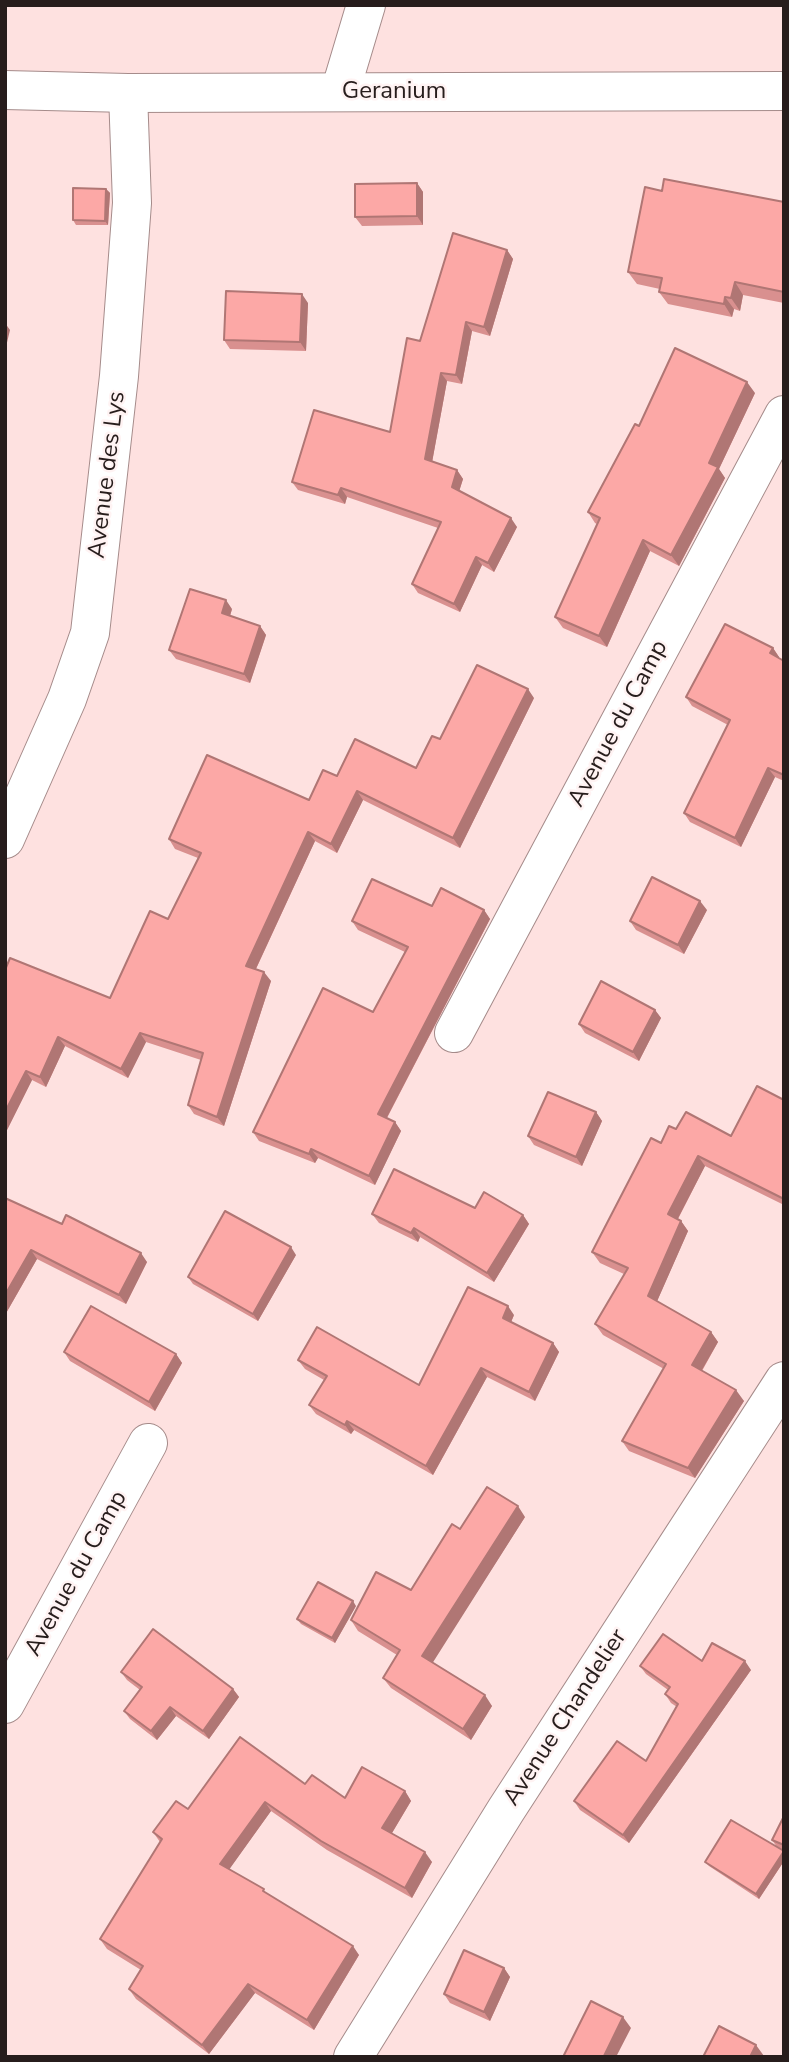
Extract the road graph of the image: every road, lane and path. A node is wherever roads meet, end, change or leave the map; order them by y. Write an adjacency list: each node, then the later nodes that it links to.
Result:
1 (366, 5): 4 (street)
2 (5, 90): 5 (street, Geranium)
3 (784, 91): 4 (street, Geranium)
4 (341, 92): 5 (street, Geranium)
5 (128, 93): 7 (street, Avenue des Lys)
6 (784, 415): 8 (street, Avenue du Camp)
7 (5, 839)
8 (454, 1033)
9 (784, 1381): 12 (street, Avenue Chandelier)
10 (148, 1443): 11 (street, Avenue du Camp)
11 (5, 1704)
12 (353, 2057)

